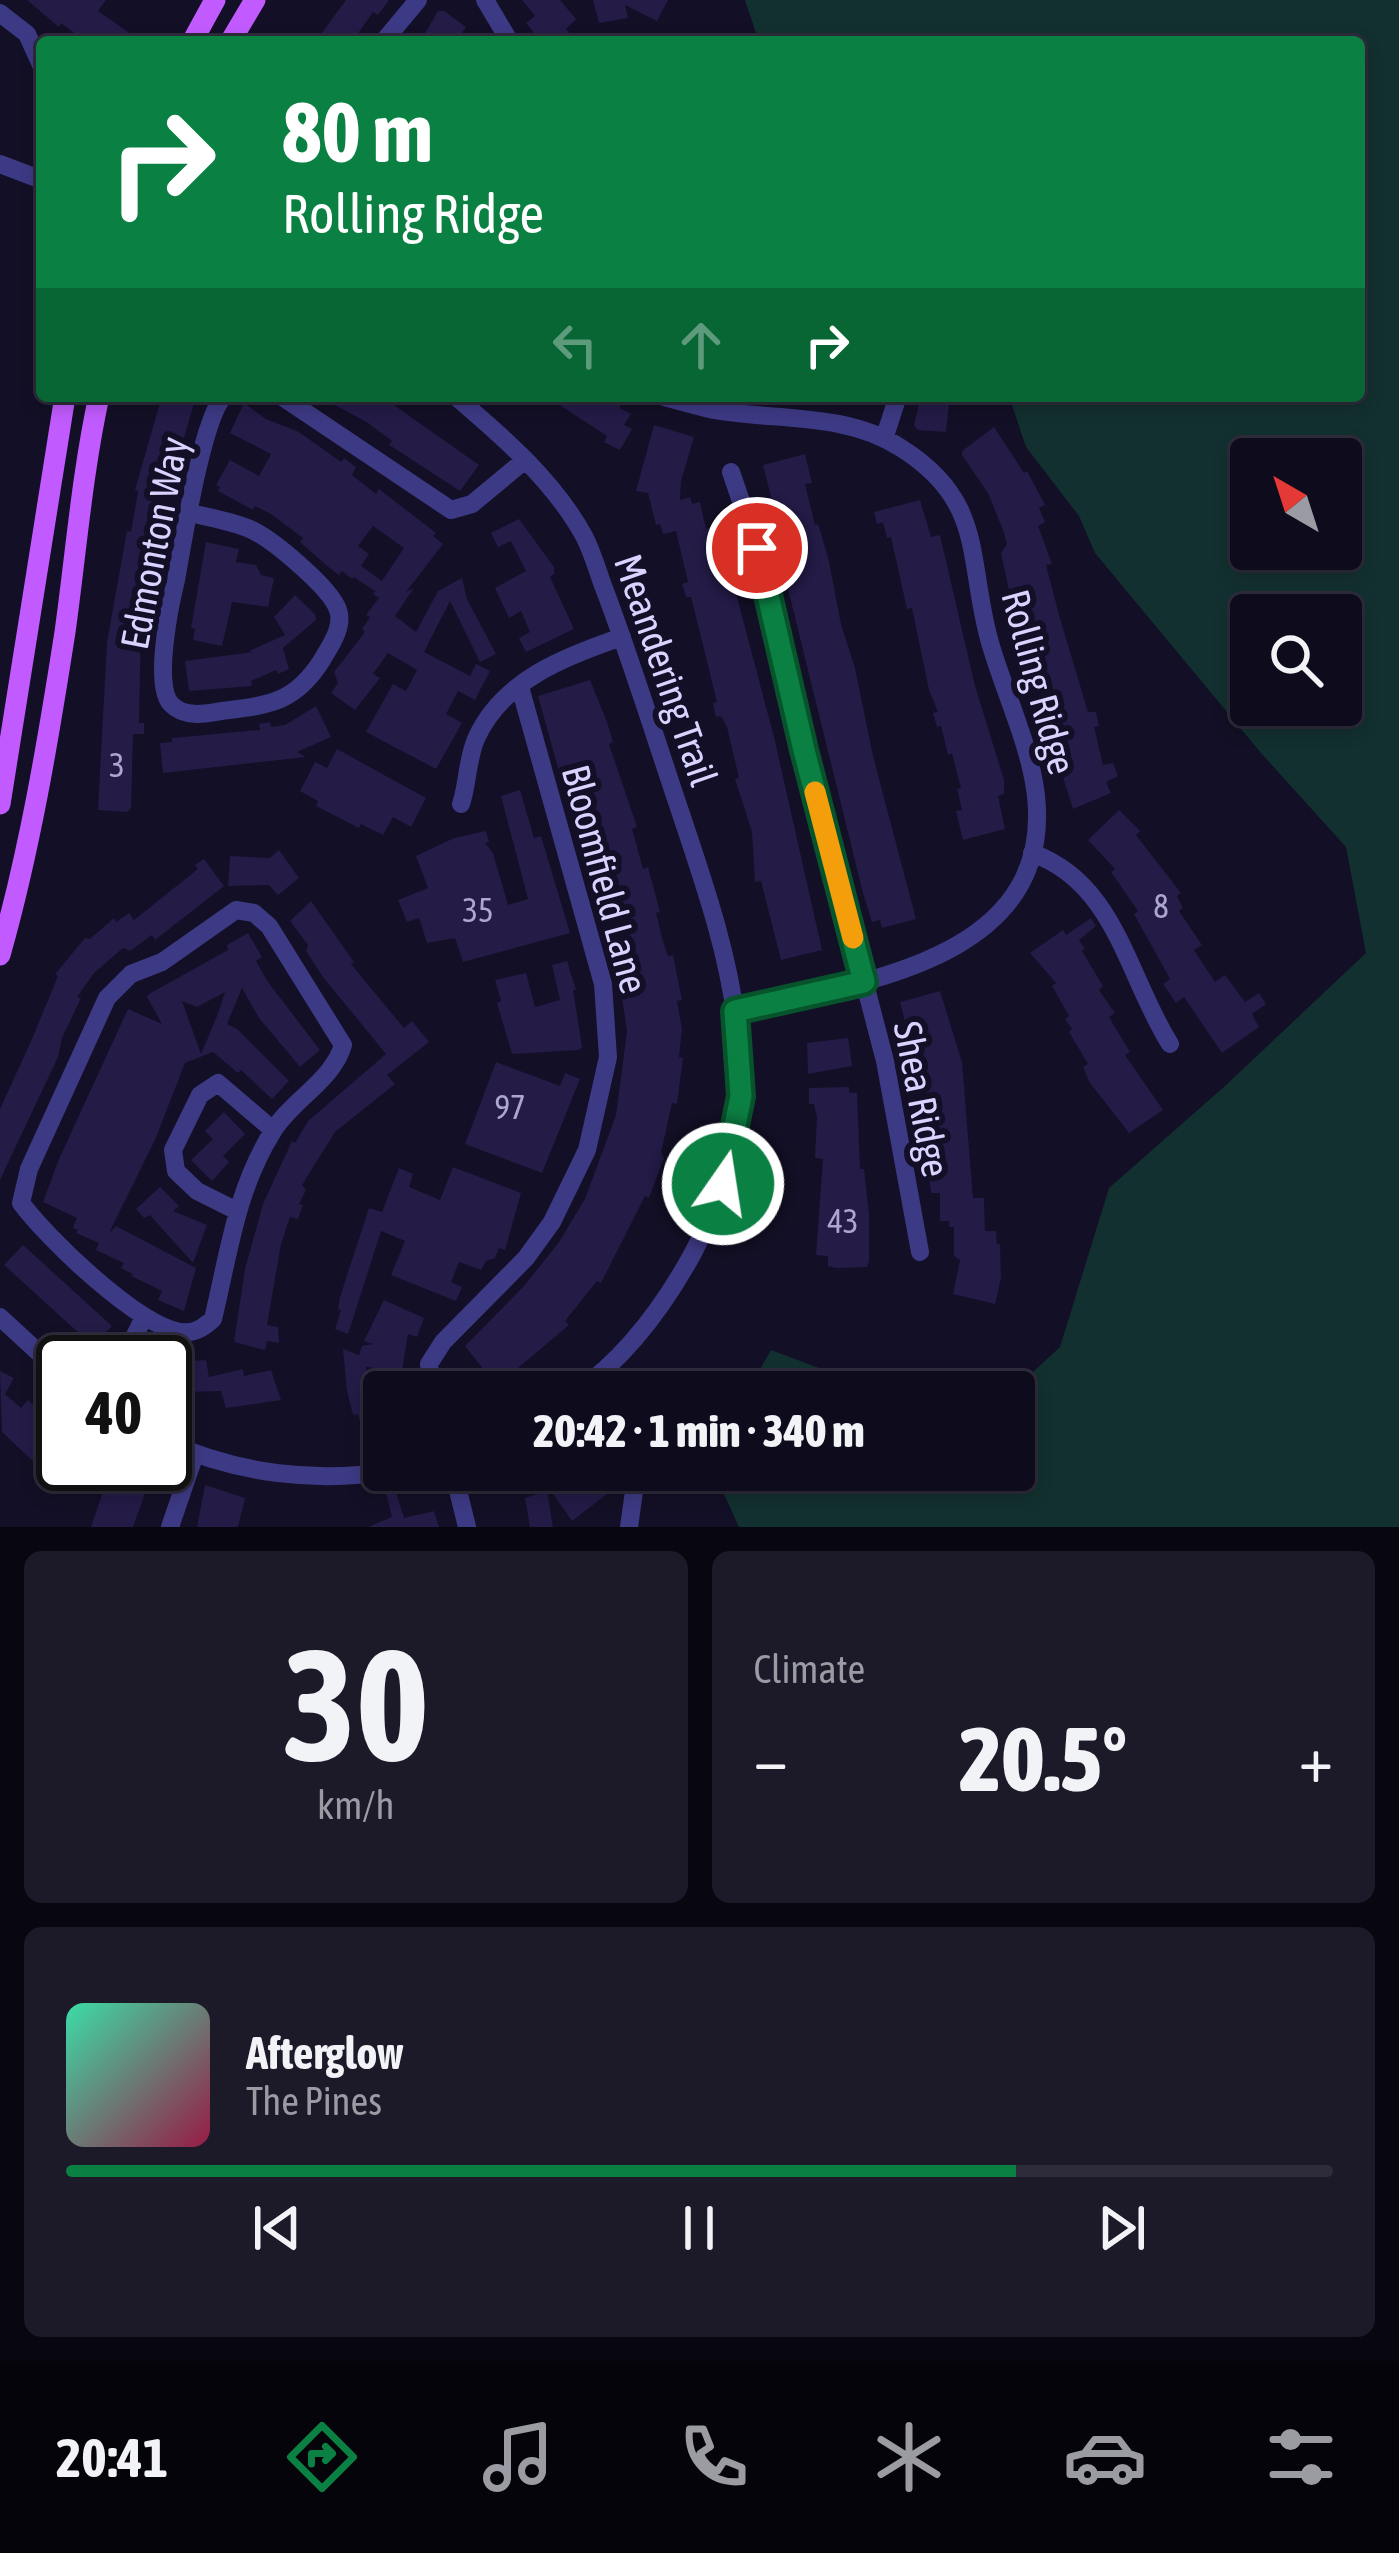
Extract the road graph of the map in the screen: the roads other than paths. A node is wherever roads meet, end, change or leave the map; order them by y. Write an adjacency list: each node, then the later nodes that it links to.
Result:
1 (215, 0): 6 (main road)
2 (255, 0): 7 (main road)
3 (418, 0): 8 (street)
4 (485, 0): 9 (street)
5 (0, 13): 10 (street)
6 (195, 36)
7 (234, 36)
8 (388, 36)
9 (507, 36)
10 (36, 54)
11 (0, 164): 12 (street)
12 (36, 178)
13 (63, 402): 26 (main road)
14 (98, 402): 29 (main road)
15 (221, 402): 23 (street, Edmonton Way)
16 (290, 402): 21 (street)
17 (461, 402): 21 (street, Meandering Trail)
18 (685, 402): 20 (street, Rolling Ridge)
19 (896, 402): 20 (street)
20 (884, 439): 28 (street, Rolling Ridge)
21 (525, 460): 24 (street, Meandering Trail)
22 (731, 472): 30 (street, Shea Ridge)
23 (190, 513): 23 (street, Edmonton Way)
24 (622, 638): 25 (street); 31 (street, Meandering Trail)
25 (520, 686): 27 (street); 40 (street, Bloomfield Lane)
26 (0, 804)
27 (461, 804)
28 (1032, 853): 30 (street, Rolling Ridge); 32 (street)
29 (0, 955)
30 (864, 982): 31 (street, Rolling Ridge); 35 (street, Shea Ridge)
31 (735, 1011): 41 (street, Meandering Trail)
32 (1170, 1044)
33 (273, 1130): 34 (street); 34 (street); 37 (street)
34 (237, 1211): 37 (street)
35 (920, 1252)
36 (0, 1317): 39 (street)
37 (144, 1317): 38 (street)
38 (135, 1335)
39 (36, 1350)
40 (430, 1371)
41 (604, 1371)
42 (192, 1453): 43 (street)
43 (195, 1454): 44 (street); 47 (street)
44 (363, 1474)
45 (459, 1491): 48 (street)
46 (634, 1491): 49 (street)
47 (170, 1527)
48 (467, 1527)
49 (629, 1527)

